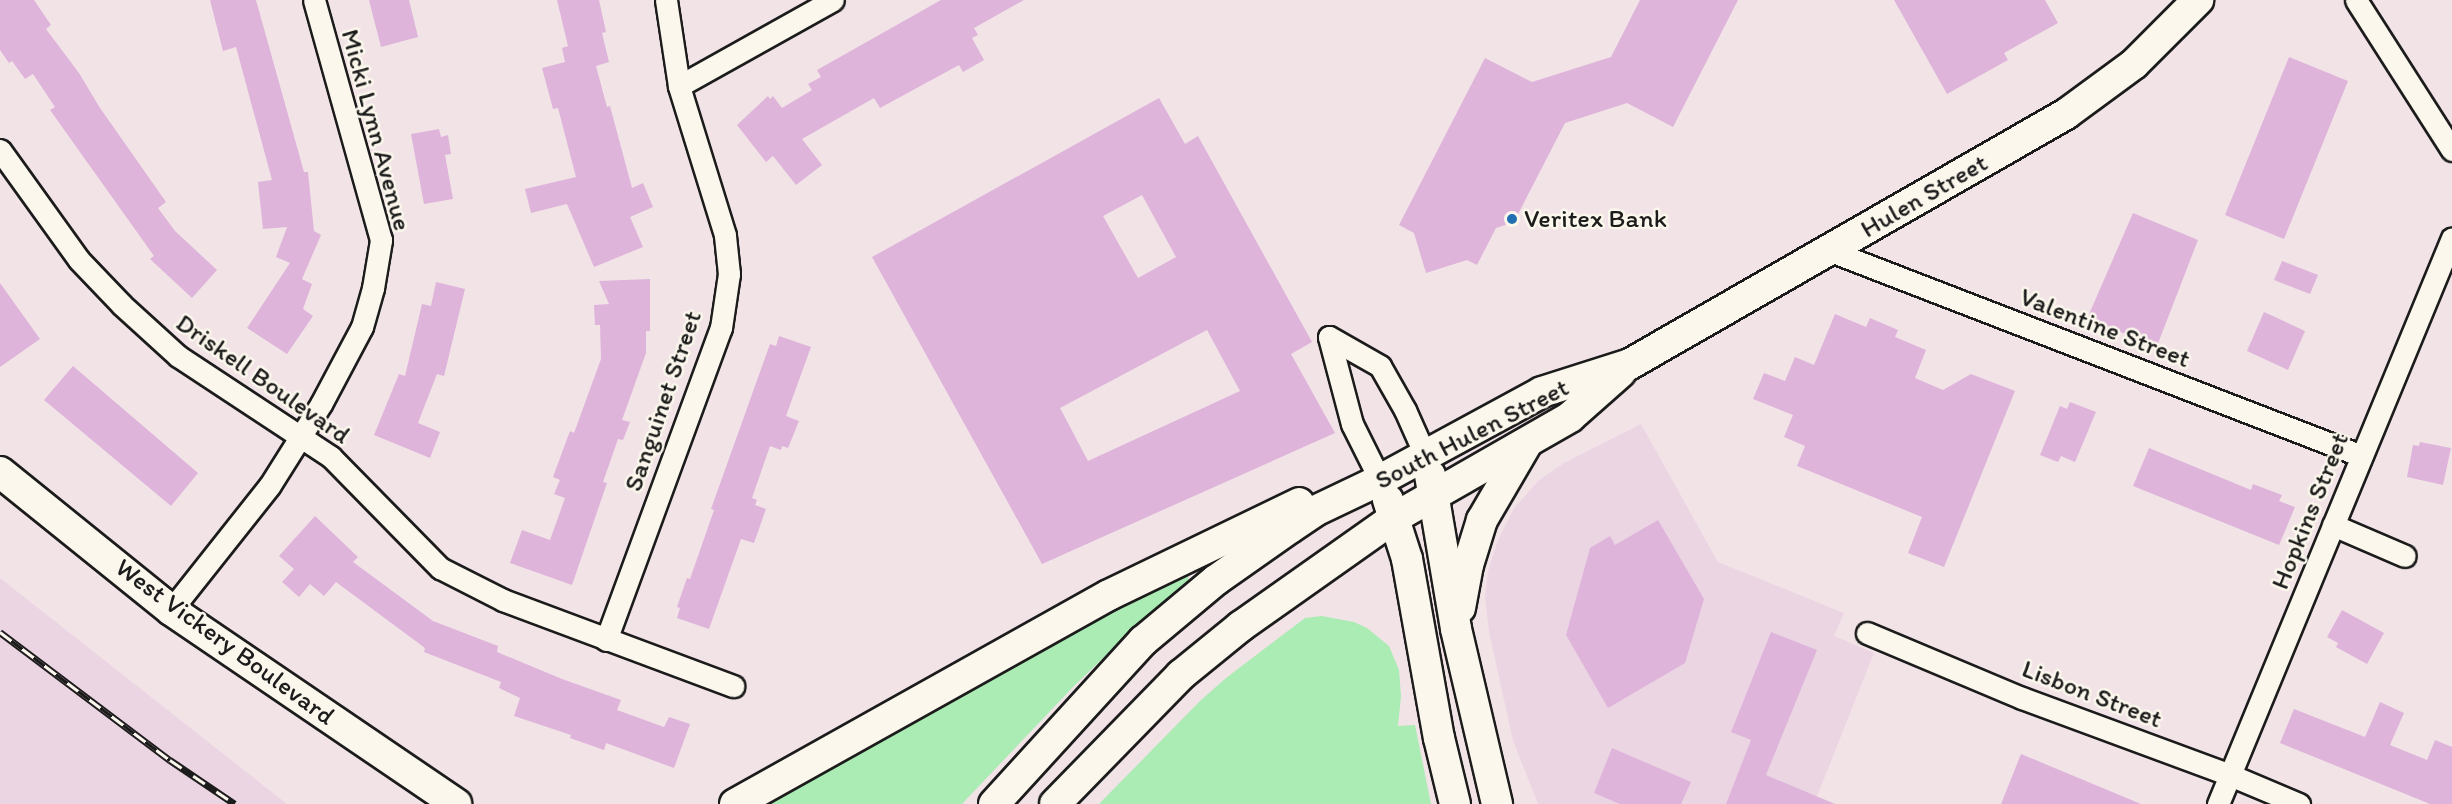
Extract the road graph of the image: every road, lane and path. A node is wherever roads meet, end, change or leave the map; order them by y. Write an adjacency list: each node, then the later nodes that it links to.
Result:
1 (314, 0): 12 (street, Micki Lynn Avenue)
2 (666, 0): 6 (street, Sanguinet Street)
3 (833, 0): 6 (street)
4 (2198, 0): 10 (main road, Hulen Street)
5 (2356, 0): 8 (street)
6 (679, 86): 25 (street, Sanguinet Street)
7 (0, 150): 12 (street, Driskell Boulevard)
8 (2452, 150)
9 (2452, 238): 15 (street, Hopkins Street)
10 (1828, 250): 11 (main road, Hulen Street); 15 (street, Valentine Street)
11 (1629, 364): 13 (main road, South Hulen Street); 14 (main road, South Hulen Street)
12 (300, 438): 22 (street, Micki Lynn Avenue); 25 (street, Driskell Boulevard)
13 (1527, 442): 18 (main road, South Hulen Street); 23 (main road)
14 (1425, 455): 17 (main road, South Hulen Street); 17 (street); 18 (main road)
15 (2361, 456): 20 (street, Hopkins Street)
16 (0, 472): 22 (main road, West Vickery Boulevard)
17 (1380, 480): 19 (main road); 29 (main road); 30 (main road, South Hulen Street)
18 (1434, 494): 19 (main road, South Hulen Street); 23 (main road)
19 (1394, 518): 31 (main road, South Hulen Street); 32 (main road)
20 (2333, 525): 21 (street); 27 (street, Hopkins Street)
21 (2404, 556)
22 (171, 610): 28 (main road, West Vickery Boulevard)
23 (1456, 628): 33 (main road)
24 (1867, 633): 27 (street, Lisbon Street)
25 (606, 640): 26 (street, Driskell Boulevard)
26 (733, 686)
27 (2230, 775): 34 (street, Hopkins Street); 35 (street, Lisbon Street)
28 (456, 804)
29 (735, 804)
30 (994, 804)
31 (1056, 804)
32 (1455, 804)
33 (1497, 804)
34 (2218, 804)
35 (2299, 804)

